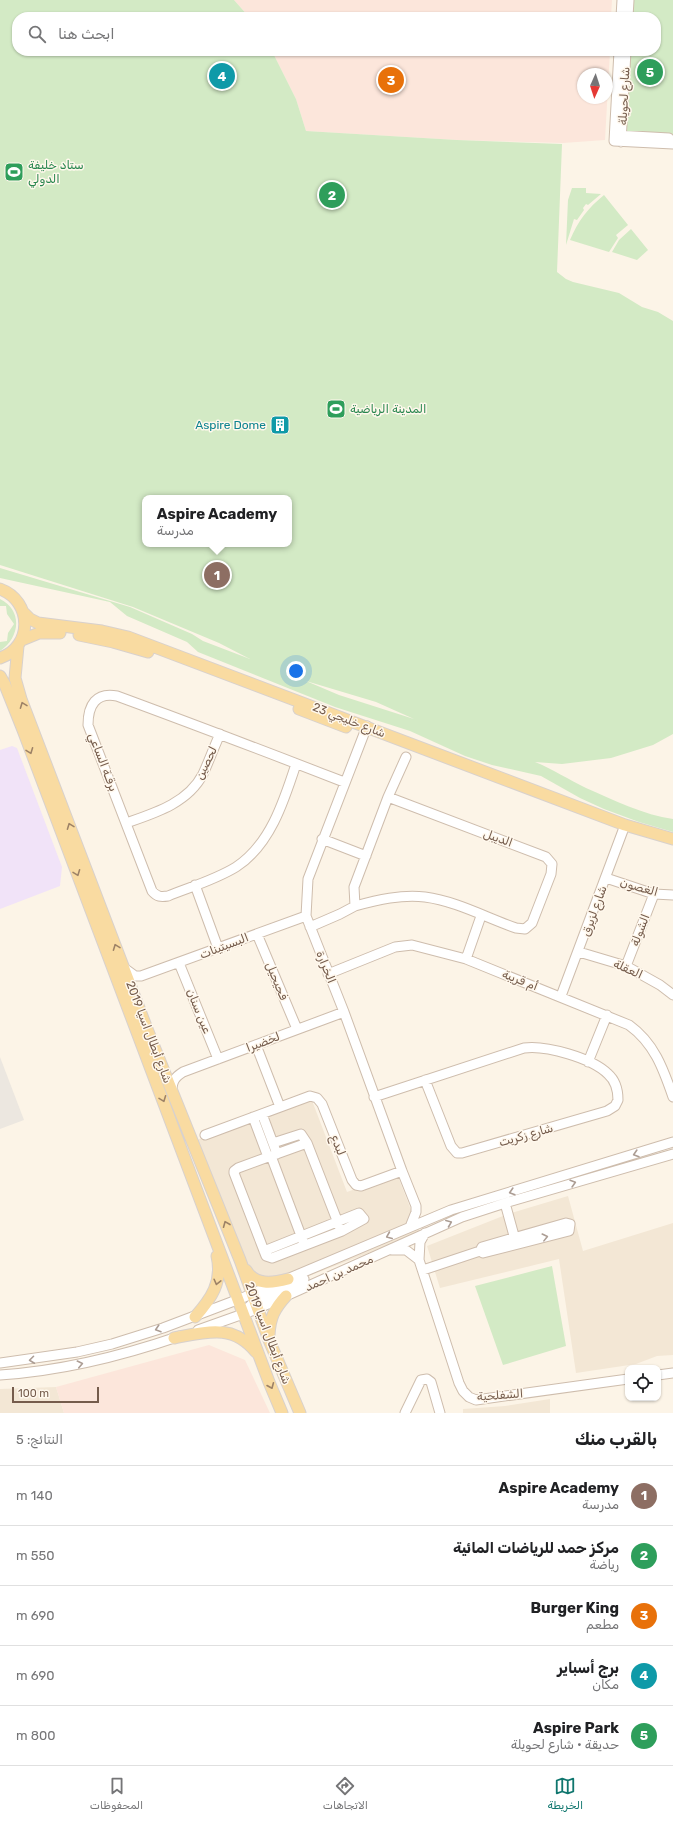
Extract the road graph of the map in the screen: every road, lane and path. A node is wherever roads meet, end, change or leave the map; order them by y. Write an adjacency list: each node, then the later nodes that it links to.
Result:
1 (622, 0): 3 (street)
2 (629, 0): 4 (street)
3 (621, 12)
4 (628, 12)
5 (619, 56): 7 (street, شارع لحويلة)
6 (626, 56): 7 (street, شارع لحويلة)
7 (618, 138): 8 (street); 9 (street)
8 (673, 138)
9 (673, 144)
10 (0, 590): 11 (main road)
11 (24, 613): 12 (main road, شارع أبطال اسيا 2019); 14 (main road, شارع خليجي 23)
12 (20, 643): 13 (main road, شارع خليجي 23); 14 (main road, شارع خليجي 23); 42 (main road, شارع أبطال اسيا 2019, one-way to 12)
13 (0, 658)
14 (184, 661): 16 (main road, شارع خليجي 23)
15 (0, 676): 74 (main road, شارع أبطال اسيا 2019, one-way to 74)
16 (365, 730): 20 (street, الخرارة); 23 (main road, شارع خليجي 23)
17 (220, 734): 19 (street, برقـة الساعي); 22 (street, لحصين); 22 (street, برقـة الساعي)
18 (406, 757): 21 (street)
19 (296, 764): 20 (street, برقـة الساعي); 29 (street, برقـة الساعي)
20 (344, 782): 24 (street, الخرارة)
21 (388, 797): 27 (street); 34 (street, الديبل)
22 (126, 823): 29 (street, برقـة الساعي)
23 (624, 828): 25 (main road, شارع خليجي 23); 26 (main road, شارع خليجي 23); 28 (street, شارع لزيرق)
24 (322, 839): 27 (street); 33 (street, الخرارة)
25 (673, 839)
26 (673, 845)
27 (366, 856): 32 (street)
28 (606, 878): 30 (street, الغصون); 38 (street, شارع لزيرق)
29 (194, 885): 37 (street)
30 (654, 894): 31 (street, الغصون); 41 (street, الشولة)
31 (673, 895)
32 (355, 906): 34 (street, الديبل); 35 (street, الديبل)
33 (306, 916): 35 (street, الخرارة); 36 (street, البسيتينات)
34 (482, 916): 39 (street)
35 (310, 927): 43 (street, الخرارة)
36 (257, 934): 37 (street, البسيتينات); 50 (street, فحيحيل)
37 (218, 948): 40 (street, البسيتينات)
38 (579, 952): 41 (street, العقلة); 47 (street, شارع لزيرق)
39 (466, 959): 43 (street, أم قريبة); 47 (street, أم قريبة)
40 (179, 963): 44 (street, البسيتينات); 52 (street, عين سنان)
41 (626, 966): 46 (street, العقلة)
42 (124, 968): 44 (street); 45 (main road, شارع أبطال اسيا 2019)
43 (328, 974): 48 (street, الخرارة)
44 (141, 976): 45 (street)
45 (134, 992): 54 (main road, شارع أبطال اسيا 2019)
46 (673, 995)
47 (561, 996): 49 (street, أم قريبة)
48 (344, 1012): 50 (street, لخضيرا); 59 (street, الخرارة)
49 (607, 1015): 53 (street); 58 (street, أم قريبة)
50 (297, 1029): 51 (street, لخضيرا)
51 (256, 1045): 52 (street, لخضيرا); 60 (street)
52 (218, 1059): 55 (street, لخضيرا)
53 (588, 1062): 56 (street, شارع زكريت); 56 (street, شارع زكريت)
54 (162, 1066): 55 (street); 57 (main road, شارع أبطال اسيا 2019)
55 (183, 1072): 57 (street)
56 (425, 1080): 59 (street, شارع زكريت)
57 (172, 1091): 81 (main road, شارع أبطال اسيا 2019, one-way to 57)
58 (672, 1093)
59 (374, 1098): 70 (street, الخرارة)
60 (280, 1107): 61 (street, لبدع); 70 (street, لبدع)
61 (258, 1116): 62 (street, لبدع); 65 (street); 69 (street)
62 (205, 1135)
63 (673, 1137): 67 (street)
64 (673, 1142): 67 (street, محمد بن احمد)
65 (273, 1143): 66 (street); 69 (street)
66 (307, 1143): 69 (street); 77 (street)
67 (663, 1145): 73 (street, محمد بن احمد, one-way to 73)
68 (673, 1154): 71 (street, محمد بن احمد, one-way to 68)
69 (272, 1156): 77 (street); 77 (street)
70 (402, 1171): 72 (street, الخرارة)
71 (505, 1203): 76 (street, محمد بن احمد, one-way to 71); 78 (street)
72 (416, 1206): 73 (street); 75 (street)
73 (438, 1216): 75 (street, محمد بن احمد)
74 (207, 1217): 86 (main road, شارع أبطال اسيا 2019); 87 (main road, one-way to 87)
75 (410, 1227): 79 (street, محمد بن احمد, one-way to 79)
76 (425, 1233): 80 (street, محمد بن احمد); 82 (street, الشفلحية)
77 (303, 1241)
78 (516, 1241): 78 (street, one-way to 78); 83 (street)
79 (352, 1252): 84 (street, محمد بن احمد); 86 (street)
80 (384, 1252): 82 (street); 85 (street, محمد بن احمد)
81 (240, 1260): 84 (main road); 86 (main road, شارع أبطال اسيا 2019)
82 (419, 1260): 83 (street, الشفلحية)
83 (423, 1270): 95 (street, الشفلحية)
84 (288, 1279): 86 (street, محمد بن احمد)
85 (286, 1296): 86 (street, محمد بن احمد); 89 (main road)
86 (248, 1305): 87 (street, محمد بن احمد); 88 (street); 89 (main road, شارع أبطال اسيا 2019); 90 (main road, شارع أبطال اسيا 2019); 96 (main road)
87 (194, 1317): 91 (street, محمد بن احمد, one-way to 91)
88 (178, 1337): 90 (main road); 94 (street, one-way to 88)
89 (268, 1340): 96 (main road, شارع أبطال اسيا 2019)
90 (260, 1358): 97 (main road, شارع أبطال اسيا 2019, one-way to 97)
91 (0, 1363)
92 (673, 1373): 93 (street)
93 (661, 1375)
94 (0, 1376)
95 (625, 1379)
96 (292, 1396): 98 (main road, شارع أبطال اسيا 2019)
97 (282, 1413)
98 (300, 1413)
99 (405, 1413): 100 (street)
100 (440, 1413)

